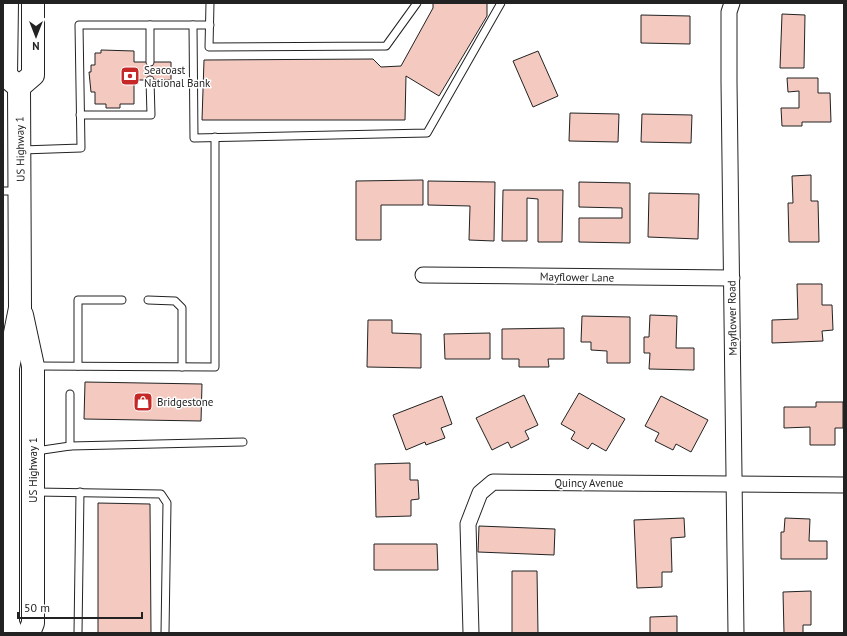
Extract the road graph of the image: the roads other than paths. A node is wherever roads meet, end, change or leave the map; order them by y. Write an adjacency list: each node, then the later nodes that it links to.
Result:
1 (7, 3): 12 (main road)
2 (33, 3): 12 (main road)
3 (210, 3): 9 (lane)
4 (417, 3): 9 (lane)
5 (501, 3): 14 (lane)
6 (732, 3): 18 (street, Mayflower Road)
7 (150, 25): 8 (lane); 10 (lane); 13 (lane)
8 (192, 25): 9 (lane); 14 (lane)
9 (210, 25)
10 (150, 62)
11 (150, 80): 13 (lane)
12 (11, 86): 15 (main road, US Highway 1)
13 (80, 115): 15 (lane)
14 (215, 137): 24 (lane)
15 (20, 150): 16 (main road, US Highway 1)
16 (12, 191): 21 (main road, US Highway 1)
17 (423, 275): 18 (street, Mayflower Lane)
18 (732, 278): 30 (street, Mayflower Road)
19 (122, 300): 23 (lane)
20 (148, 300): 24 (lane)
21 (20, 308): 22 (main road, US Highway 1); 26 (main road, US Highway 1)
22 (33, 366): 23 (lane); 29 (main road, US Highway 1)
23 (78, 366): 24 (lane)
24 (182, 367)
25 (70, 394): 28 (lane)
26 (5, 407): 34 (main road, US Highway 1)
27 (243, 442): 28 (lane)
28 (70, 446): 29 (lane)
29 (33, 452): 32 (main road, US Highway 1)
30 (734, 484): 31 (street, Quincy Avenue); 39 (street, Quincy Avenue); 40 (street, Mayflower Road)
31 (844, 485)
32 (33, 492): 33 (lane); 36 (main road, US Highway 1)
33 (80, 492): 37 (lane); 38 (lane)
34 (5, 500): 35 (main road, US Highway 1)
35 (5, 569): 36 (main road, US Highway 1)
36 (14, 631)
37 (78, 633)
38 (165, 633)
39 (471, 633)
40 (736, 633)

